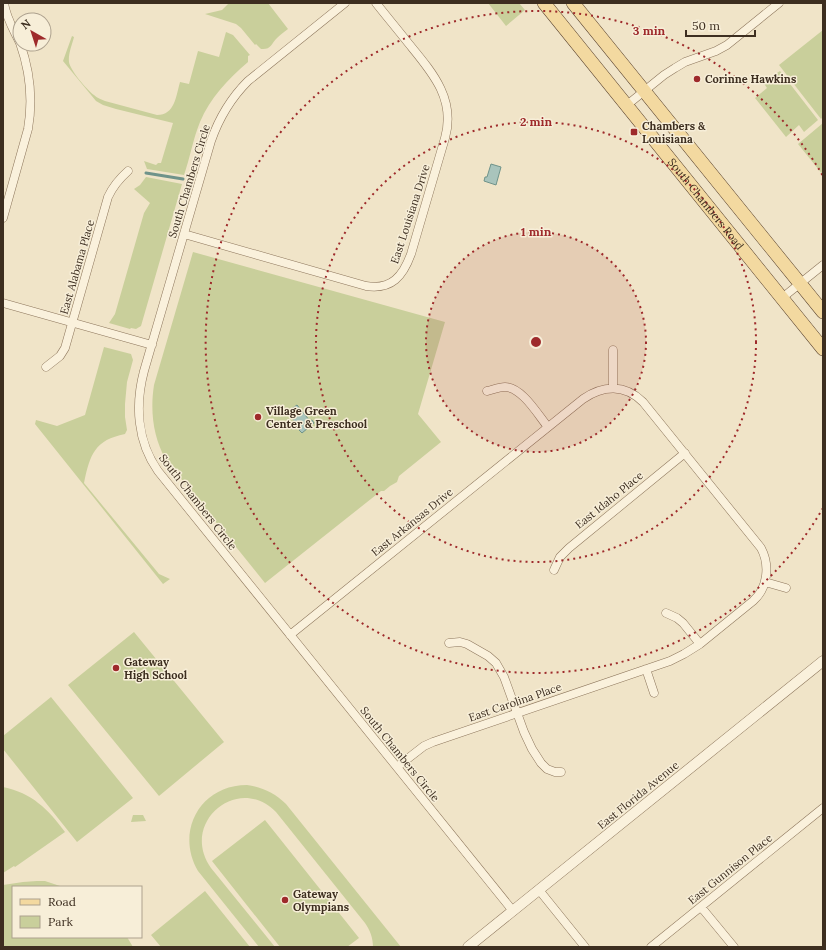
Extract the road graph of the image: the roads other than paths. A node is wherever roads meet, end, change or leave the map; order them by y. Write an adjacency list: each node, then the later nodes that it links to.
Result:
1 (4, 3): 10 (street)
2 (345, 3): 11 (street, South Chambers Circle)
3 (376, 3): 11 (street, East Louisiana Drive)
4 (544, 3): 8 (main road, South Chambers Road)
5 (573, 3): 7 (main road, South Chambers Road)
6 (779, 3): 7 (street)
7 (644, 91): 8 (street); 13 (main road, South Chambers Road)
8 (627, 105): 14 (main road, South Chambers Road)
9 (128, 170): 17 (street, East Alabama Place)
10 (3, 218)
11 (184, 234): 18 (street, South Chambers Circle)
12 (823, 265): 13 (street)
13 (800, 283): 14 (street); 16 (main road, South Chambers Road)
14 (782, 298): 19 (main road, South Chambers Road)
15 (3, 303): 17 (street)
16 (823, 312)
17 (73, 323): 18 (street); 21 (street, East Alabama Place)
18 (152, 345): 30 (street, South Chambers Circle)
19 (823, 349)
20 (614, 350): 22 (street)
21 (46, 367)
22 (613, 388): 24 (street, East Arkansas Drive); 25 (street)
23 (487, 391): 24 (street)
24 (548, 427): 30 (street, East Arkansas Drive)
25 (685, 453): 26 (street, East Idaho Place); 27 (street)
26 (554, 570)
27 (765, 582): 28 (street); 32 (street, East Carolina Place)
28 (786, 588)
29 (666, 613): 32 (street)
30 (290, 635): 37 (street, South Chambers Circle)
31 (449, 643): 36 (street)
32 (700, 644): 34 (street, East Carolina Place)
33 (823, 661): 40 (street, East Florida Avenue)
34 (646, 669): 35 (street); 36 (street, East Carolina Place)
35 (654, 693)
36 (517, 713): 37 (street, East Carolina Place); 38 (street)
37 (397, 767): 42 (street, South Chambers Circle)
38 (561, 772)
39 (823, 808): 41 (street, East Gunnison Place)
40 (539, 890): 42 (street, East Florida Avenue); 44 (street)
41 (701, 907): 45 (street, East Gunnison Place); 46 (street)
42 (513, 911): 43 (street, East Florida Avenue)
43 (468, 947)
44 (586, 947)
45 (651, 947)
46 (734, 947)

